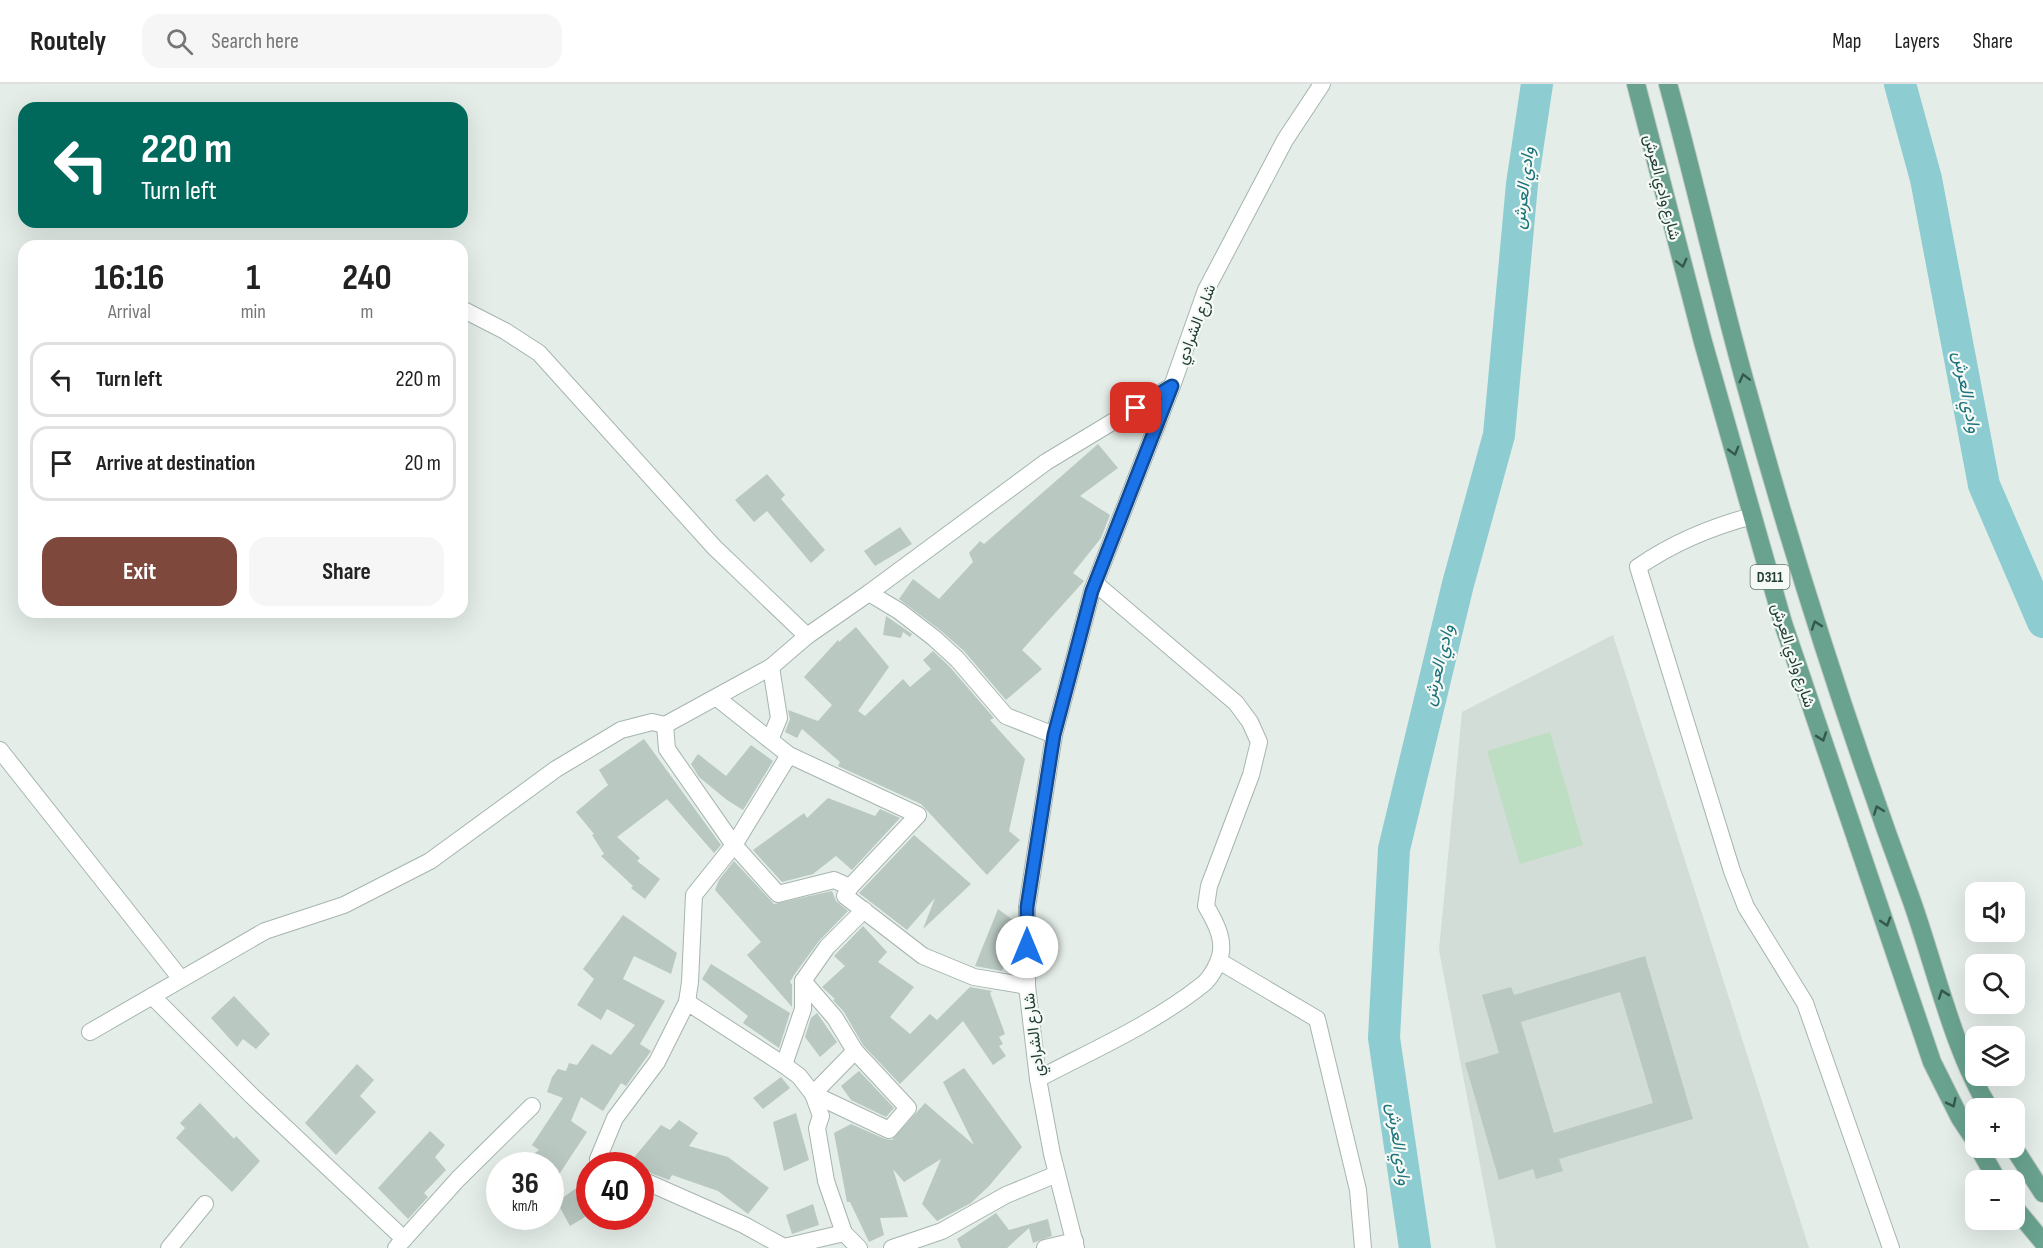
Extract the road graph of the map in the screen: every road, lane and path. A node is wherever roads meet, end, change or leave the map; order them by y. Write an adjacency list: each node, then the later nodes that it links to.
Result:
1 (1322, 84): 5 (street, شارع الشرادي)
2 (1636, 84): 6 (main road, شارع وادي العرش / D311, one-way to 6)
3 (1668, 84): 31 (main road, شارع وادي العرش / D311, one-way to 3)
4 (468, 312): 9 (street)
5 (1172, 386): 7 (street, شارع الشرادي); 8 (street)
6 (1752, 516): 33 (main road, شارع وادي العرش / D311, one-way to 33); 50 (street)
7 (1095, 583): 13 (street, شارع الشرادي); 20 (street)
8 (869, 594): 9 (street); 13 (street)
9 (807, 636): 10 (street)
10 (771, 667): 11 (street); 14 (street)
11 (717, 698): 12 (street); 14 (street)
12 (665, 725): 17 (street); 21 (street)
13 (1054, 735): 23 (street, شارع الشرادي)
14 (770, 741): 16 (street)
15 (0, 750): 21 (street)
16 (789, 755): 17 (street); 18 (street)
17 (734, 845): 18 (street); 25 (street)
18 (850, 887): 19 (street)
19 (864, 910): 22 (street); 23 (street)
20 (1219, 961): 29 (street); 49 (street)
21 (181, 979): 24 (street)
22 (803, 981): 27 (street); 28 (street)
23 (1027, 987): 29 (street, شارع الشرادي)
24 (152, 996): 26 (street); 43 (street)
25 (687, 1002): 28 (street); 34 (street)
26 (90, 1032)
27 (855, 1051): 30 (street); 30 (street)
28 (784, 1065): 30 (street)
29 (1038, 1079): 36 (street, شارع الشرادي)
30 (813, 1094): 41 (street)
31 (1984, 1098)
32 (532, 1106): 43 (street)
33 (1965, 1126)
34 (601, 1152)
35 (2020, 1158): 38 (main road)
36 (1057, 1174): 44 (street, شارع الشرادي); 47 (street)
37 (654, 1185): 41 (street)
38 (2043, 1193)
39 (205, 1204): 45 (street)
40 (2025, 1220): 42 (main road)
41 (844, 1233): 46 (street)
42 (2043, 1242)
43 (400, 1244)
44 (1076, 1245): 48 (street)
45 (169, 1248)
46 (859, 1248)
47 (892, 1248)
48 (1045, 1248)
49 (1363, 1248)
50 (1891, 1248)

